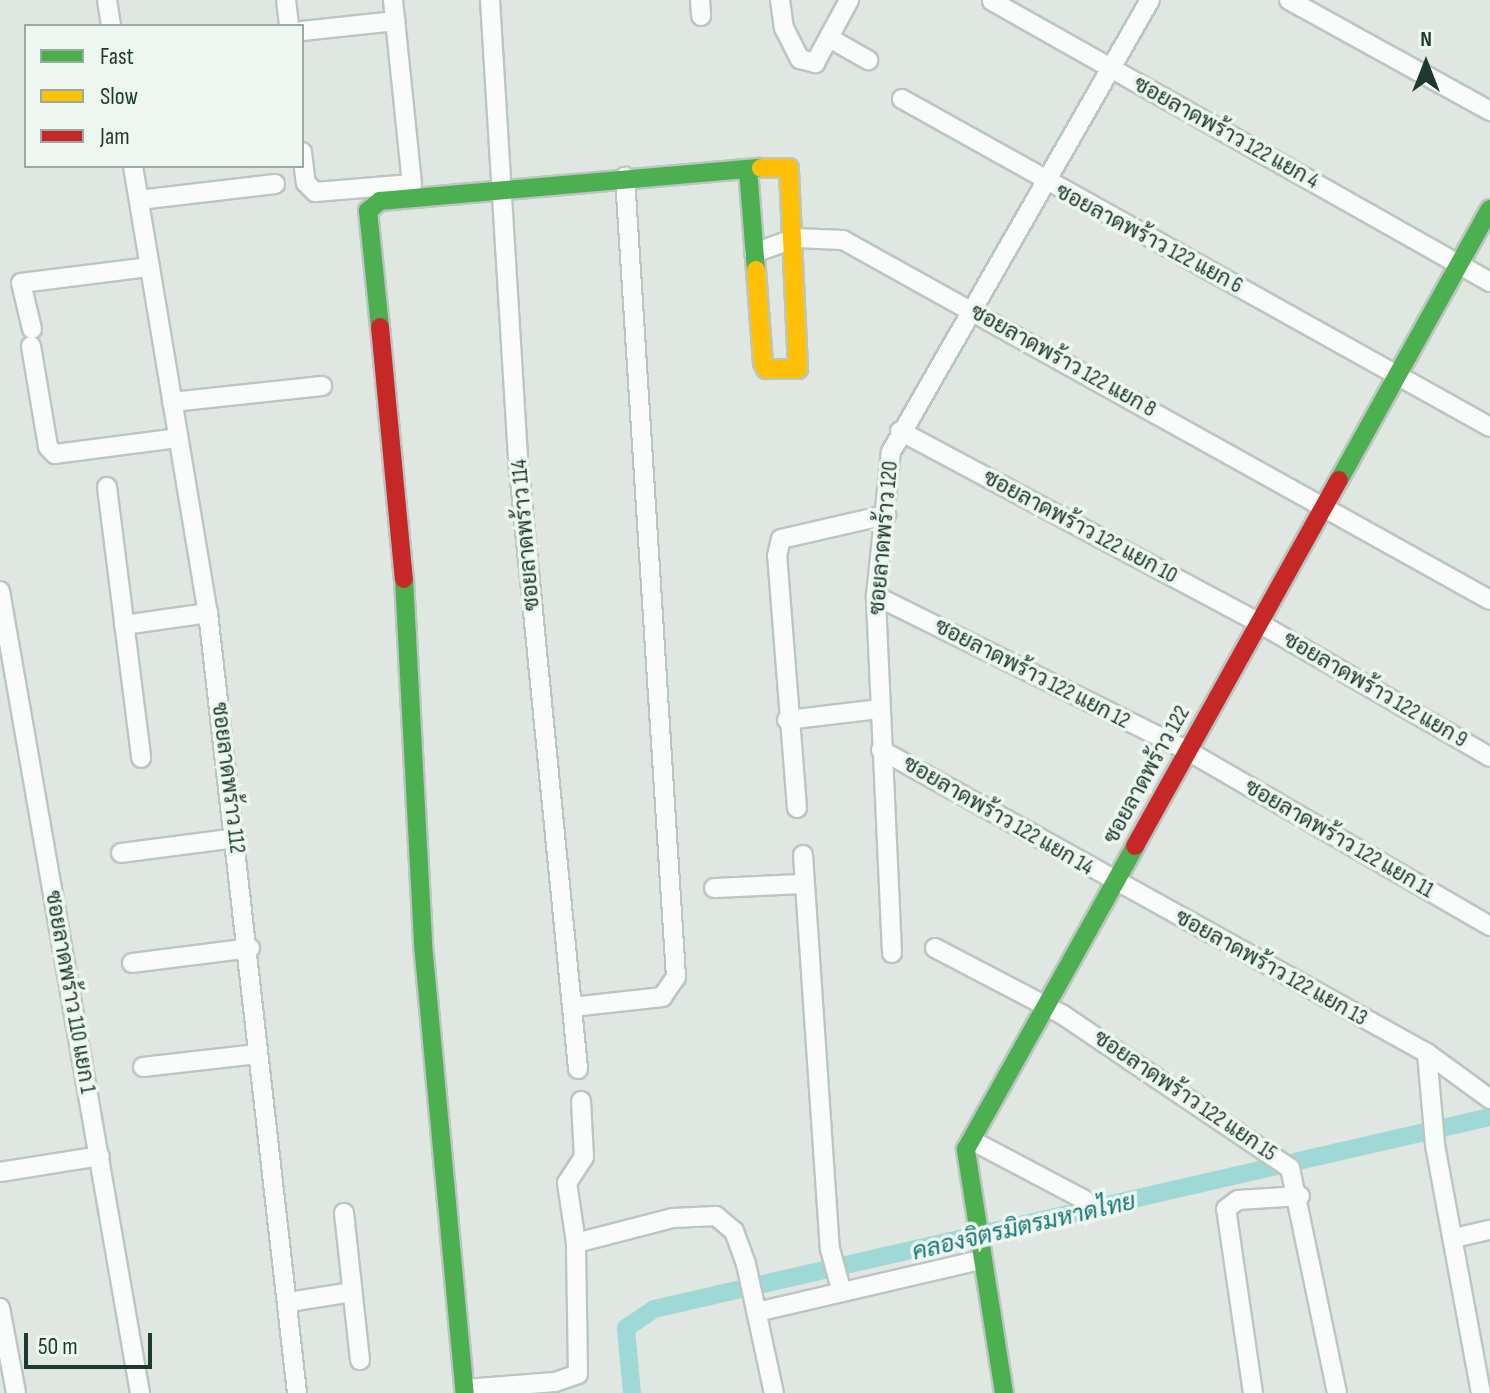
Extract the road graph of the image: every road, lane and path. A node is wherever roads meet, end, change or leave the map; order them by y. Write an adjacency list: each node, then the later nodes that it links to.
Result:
1 (107, 0): 11 (street)
2 (286, 0): 12 (street)
3 (393, 0): 10 (street)
4 (490, 0): 25 (street, ซอยลาดพร้าว 114)
5 (780, 0): 14 (street)
6 (849, 0): 14 (street)
7 (1150, 0): 16 (street, ซอยลาดพร้าว 120)
8 (1289, 0): 18 (street)
9 (992, 1): 16 (street, ซอยลาดพร้าว 122 แยก 4)
10 (395, 21): 13 (street); 26 (street)
11 (111, 24)
12 (289, 24)
13 (304, 31)
14 (831, 39): 15 (street)
15 (868, 60)
16 (1111, 68): 24 (street, ซอยลาดพร้าว 120); 31 (street, ซอยลาดพร้าว 122 แยก 4)
17 (902, 99): 24 (street, ซอยลาดพร้าว 122 แยก 6)
18 (1490, 111)
19 (133, 168): 27 (street, ซอยลาดพร้าว 112)
20 (304, 168): 26 (street)
21 (748, 169): 22 (street); 29 (street); 30 (street)
22 (625, 177): 25 (street); 69 (street)
23 (275, 184): 27 (street)
24 (1046, 184): 34 (street, ซอยลาดพร้าว 120); 35 (street, ซอยลาดพร้าว 122 แยก 6)
25 (504, 188): 26 (street); 69 (street, ซอยลาดพร้าว 114)
26 (413, 191): 92 (street)
27 (139, 200): 32 (street, ซอยลาดพร้าว 112)
28 (1490, 209): 31 (street, ซอยลาดพร้าว 122)
29 (796, 238): 30 (street); 30 (street); 34 (street, ซอยลาดพร้าว 122 แยก 8)
30 (754, 253)
31 (1459, 265): 33 (street, ซอยลาดพร้าว 122 แยก 4); 35 (street, ซอยลาดพร้าว 122)
32 (150, 267): 37 (street, ซอยลาดพร้าว 112); 40 (street)
33 (1490, 282)
34 (974, 311): 39 (street, ซอยลาดพร้าว 120); 42 (street, ซอยลาดพร้าว 122 แยก 8)
35 (1399, 373): 38 (street, ซอยลาดพร้าว 122 แยก 6); 42 (street, ซอยลาดพร้าว 122)
36 (322, 386): 37 (street)
37 (172, 402): 40 (street, ซอยลาดพร้าว 112)
38 (1490, 427)
39 (900, 431): 43 (street, ซอยลาดพร้าว 120); 48 (street, ซอยลาดพร้าว 122 แยก 10)
40 (178, 438): 47 (street, ซอยลาดพร้าว 112)
41 (107, 487): 49 (street)
42 (1324, 507): 46 (street, ซอยลาดพร้าว 122 แยก 8); 48 (street, ซอยลาดพร้าว 122)
43 (886, 515): 45 (street, ซอยลาดพร้าว 120); 51 (street)
44 (0, 591): 77 (street, ซอยลาดพร้าว 110 แยก 1)
45 (876, 596): 50 (street, ซอยลาดพร้าว 120); 53 (street, ซอยลาดพร้าว 122 แยก 12)
46 (1490, 600)
47 (208, 613): 49 (street); 57 (street, ซอยลาดพร้าว 112)
48 (1259, 623): 53 (street, ซอยลาดพร้าว 122); 54 (street, ซอยลาดพร้าว 122 แยก 9)
49 (124, 625): 55 (street)
50 (879, 709): 51 (street); 52 (street, ซอยลาดพร้าว 120)
51 (787, 720): 56 (street)
52 (881, 750): 60 (street, ซอยลาดพร้าว 122 แยก 14); 66 (street, ซอยลาดพร้าว 120)
53 (1188, 751): 60 (street, ซอยลาดพร้าว 122); 63 (street, ซอยลาดพร้าว 122 แยก 11)
54 (1490, 757)
55 (141, 758)
56 (797, 808)
57 (236, 838): 58 (street); 64 (street, ซอยลาดพร้าว 112)
58 (121, 853)
59 (803, 855): 61 (street)
60 (1115, 883): 68 (street, ซอยลาดพร้าว 122); 70 (street, ซอยลาดพร้าว 122 แยก 13)
61 (803, 884): 62 (street); 86 (street)
62 (714, 888)
63 (1490, 926)
64 (250, 948): 67 (street); 71 (street, ซอยลาดพร้าว 112)
65 (935, 948): 68 (street, ซอยลาดพร้าว 122 แยก 15)
66 (892, 953)
67 (132, 963)
68 (1046, 1006): 76 (street, ซอยลาดพร้าว 122); 79 (street, ซอยลาดพร้าว 122 แยก 15)
69 (572, 1007): 73 (street, ซอยลาดพร้าว 114)
70 (1427, 1053): 74 (street, ซอยลาดพร้าว 122 แยก 13); 83 (street)
71 (257, 1054): 72 (street); 88 (street, ซอยลาดพร้าว 112)
72 (143, 1067)
73 (578, 1069)
74 (1490, 1099)
75 (581, 1101): 84 (street)
76 (971, 1140): 80 (street); 85 (street, ซอยลาดพร้าว 122)
77 (100, 1156): 78 (street); 94 (street, ซอยลาดพร้าว 110 แยก 1)
78 (0, 1172)
79 (1300, 1196): 98 (street); 99 (street, ซอยลาดพร้าว 122 แยก 15)
80 (1085, 1200)
81 (344, 1213): 87 (street)
82 (1490, 1230): 83 (street)
83 (1454, 1238): 100 (street)
84 (576, 1243): 89 (street); 92 (street)
85 (979, 1251): 86 (street); 97 (street, ซอยลาดพร้าว 122)
86 (840, 1285): 89 (street)
87 (352, 1292): 88 (street); 91 (street)
88 (289, 1302): 95 (street, ซอยลาดพร้าว 112)
89 (756, 1304): 96 (street)
90 (0, 1308): 93 (street)
91 (360, 1360)
92 (465, 1391)
93 (16, 1393)
94 (140, 1393)
95 (297, 1393)
96 (774, 1393)
97 (1004, 1393)
98 (1253, 1393)
99 (1337, 1393)
100 (1481, 1393)

